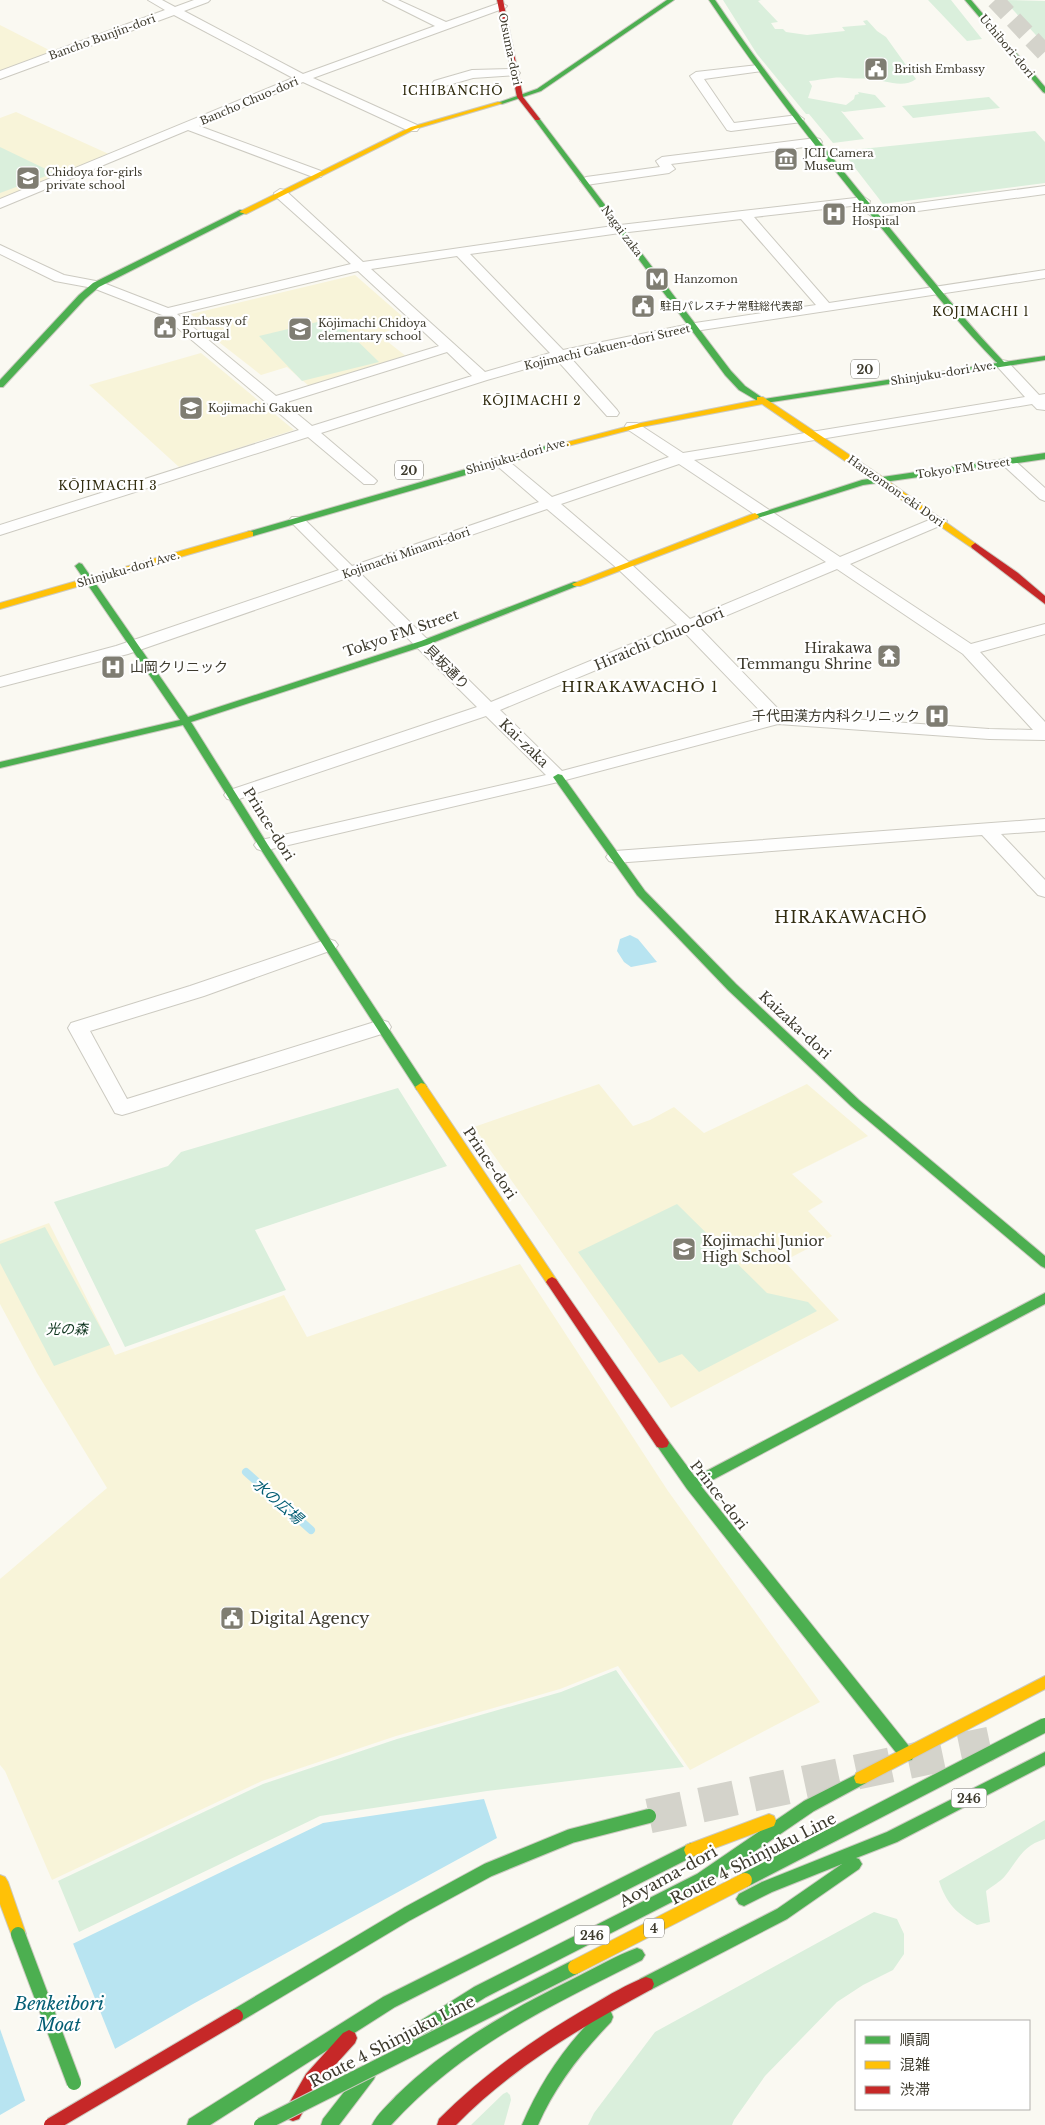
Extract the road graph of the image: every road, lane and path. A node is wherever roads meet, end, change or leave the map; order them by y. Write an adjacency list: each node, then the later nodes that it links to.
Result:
1 (154, 0): 9 (street)
2 (204, 0): 9 (street, Bancho Bunjin-dori)
3 (390, 0): 10 (street)
4 (671, 0): 17 (main road)
5 (712, 0): 11 (main road)
6 (968, 0): 16 (main road, Uchibori-dori)
7 (512, 1): 8 (main road)
8 (500, 3): 10 (street, Bancho Chuo-dori); 12 (main road, Otsuma-dori)
9 (174, 10): 13 (street, Bancho Bunjin-dori); 14 (street)
10 (445, 26): 14 (street, Bancho Chuo-dori)
11 (758, 69): 18 (main road); 18 (street)
12 (514, 73): 15 (street); 17 (main road, Otsuma-dori)
13 (0, 75)
14 (303, 78): 19 (street, Bancho Chuo-dori); 20 (street)
15 (438, 84)
16 (1045, 91)
17 (520, 97): 20 (main road); 23 (main road, Nagai zaka)
18 (798, 119): 21 (main road)
19 (188, 126): 22 (street); 27 (street, Bancho Chuo-dori)
20 (413, 128): 22 (main road)
21 (816, 142): 23 (street); 26 (main road)
22 (317, 174): 25 (main road)
23 (586, 181): 30 (main road, Nagai zaka)
24 (1045, 190): 28 (street)
25 (280, 193): 33 (street); 35 (main road)
26 (864, 202): 28 (main road); 29 (street)
27 (0, 204)
28 (873, 213): 36 (main road)
29 (744, 214): 30 (street); 37 (street)
30 (620, 229): 32 (street); 39 (main road, Nagai zaka)
31 (0, 249): 35 (street)
32 (460, 252): 33 (street); 44 (street)
33 (361, 266): 38 (street); 40 (street)
34 (1045, 274): 36 (street, Kojimachi Gakuen-dori Street)
35 (96, 285): 38 (street); 48 (main road)
36 (936, 290): 37 (street, Kojimachi Gakuen-dori Street); 42 (main road)
37 (826, 307): 39 (street, Kojimachi Gakuen-dori Street)
38 (167, 312): 52 (street)
39 (695, 328): 44 (street, Kojimachi Gakuen-dori Street); 50 (main road, Nagai zaka)
40 (449, 347): 47 (street); 52 (street)
41 (1007, 348): 42 (main road, Shinjuku-dori Ave.)
42 (989, 351): 43 (main road, Shinjuku-dori Ave.); 46 (main road)
43 (975, 353)
44 (560, 355): 47 (street, Kojimachi Gakuen-dori Street); 55 (street)
45 (1045, 358): 46 (main road, Shinjuku-dori Ave. / 20)
46 (1002, 364): 53 (main road, Shinjuku-dori Ave. / 20); 54 (street)
47 (482, 377): 57 (street, Kojimachi Gakuen-dori Street)
48 (0, 385)
49 (759, 385): 50 (main road)
50 (742, 388): 51 (main road); 53 (main road, Hanzomon-eki Dori)
51 (726, 391)
52 (274, 401): 57 (street)
53 (763, 401): 56 (main road, Shinjuku-dori Ave. / 20); 58 (main road, Hanzomon-eki Dori)
54 (1042, 402): 58 (street, Kojimachi Minami-dori)
55 (612, 413)
56 (632, 426): 60 (street); 61 (main road, Shinjuku-dori Ave. / 20)
57 (310, 431): 64 (street); 70 (street, Kojimachi Gakuen-dori Street)
58 (815, 435): 60 (street, Kojimachi Minami-dori); 63 (main road, Hanzomon-eki Dori)
59 (1045, 456): 62 (main road, Tokyo FM Street)
60 (681, 458): 66 (street, Kojimachi Minami-dori); 67 (street)
61 (500, 461): 66 (street); 68 (main road, Shinjuku-dori Ave. / 20)
62 (1008, 462): 63 (main road, Tokyo FM Street); 65 (street)
63 (881, 480): 67 (main road, Tokyo FM Street); 69 (main road, Hanzomon-eki Dori)
64 (369, 481)
65 (1045, 496)
66 (551, 502): 73 (street); 75 (street, Kojimachi Minami-dori)
67 (762, 513): 72 (street); 73 (main road, Tokyo FM Street)
68 (296, 520): 75 (street, 貝坂通り); 76 (main road, Shinjuku-dori Ave. / 20)
69 (939, 522): 72 (street, Hiraichi Chuo-dori); 77 (main road, Hanzomon-eki Dori)
70 (0, 530)
71 (84, 564): 74 (main road, Shinjuku-dori Ave.); 76 (main road, Prince-dori)
72 (838, 564): 79 (street, Hiraichi Chuo-dori); 83 (street)
73 (624, 566): 79 (street); 81 (main road, Tokyo FM Street)
74 (64, 570)
75 (350, 572): 81 (street, 貝坂通り); 82 (street, Kojimachi Minami-dori)
76 (90, 580): 78 (main road, Shinjuku-dori Ave. / 20); 82 (main road, Prince-dori)
77 (1045, 601)
78 (0, 606)
79 (689, 627): 85 (street, Hiraichi Chuo-dori); 86 (street)
80 (1045, 629): 83 (street)
81 (424, 643): 85 (street, 貝坂通り); 87 (main road, Tokyo FM Street)
82 (136, 645): 84 (street, Kojimachi Minami-dori); 87 (main road, Prince-dori)
83 (969, 650): 88 (street)
84 (0, 682)
85 (489, 709): 90 (street, Kai-zaka); 91 (street, Hiraichi Chuo-dori)
86 (778, 720): 88 (street); 90 (street)
87 (186, 721): 89 (main road, Tokyo FM Street); 91 (main road, Prince-dori)
88 (1045, 733)
89 (0, 765)
90 (558, 777): 94 (street); 95 (main road, Kaizaka-dori)
91 (232, 795): 94 (main road, Prince-dori)
92 (1045, 825): 93 (street)
93 (986, 829): 95 (street); 96 (street)
94 (263, 845): 97 (main road, Prince-dori)
95 (615, 857): 99 (main road, Kaizaka-dori)
96 (1045, 891)
97 (328, 945): 98 (main road, Prince-dori); 98 (street)
98 (381, 1027): 101 (main road, Prince-dori)
99 (1045, 1263)
100 (1045, 1298): 101 (main road)
101 (692, 1485): 104 (main road, Prince-dori)
102 (1045, 1682): 104 (main road, Aoyama-dori / 246)
103 (1045, 1724): 117 (main road, Route 4 Shinjuku Line / 4, bridge)
104 (907, 1754): 106 (main road, Aoyama-dori / 246)
105 (1045, 1758): 108 (main road, 246)
106 (809, 1806): 113 (main road); 119 (main road, Aoyama-dori / 246, bridge)
107 (649, 1816): 115 (main road, bridge)
108 (892, 1838): 110 (main road, 246); 112 (main road)
109 (0, 1882): 114 (main road, bridge)
110 (732, 1906)
111 (644, 1952): 120 (main road)
112 (627, 1995): 121 (main road); 122 (main road)
113 (389, 2002): 116 (main road); 118 (main road)
114 (90, 2120)
115 (51, 2125)
116 (195, 2125)
117 (260, 2125)
118 (286, 2125)
119 (329, 2125)
120 (380, 2125)
121 (445, 2125)
122 (530, 2125)

